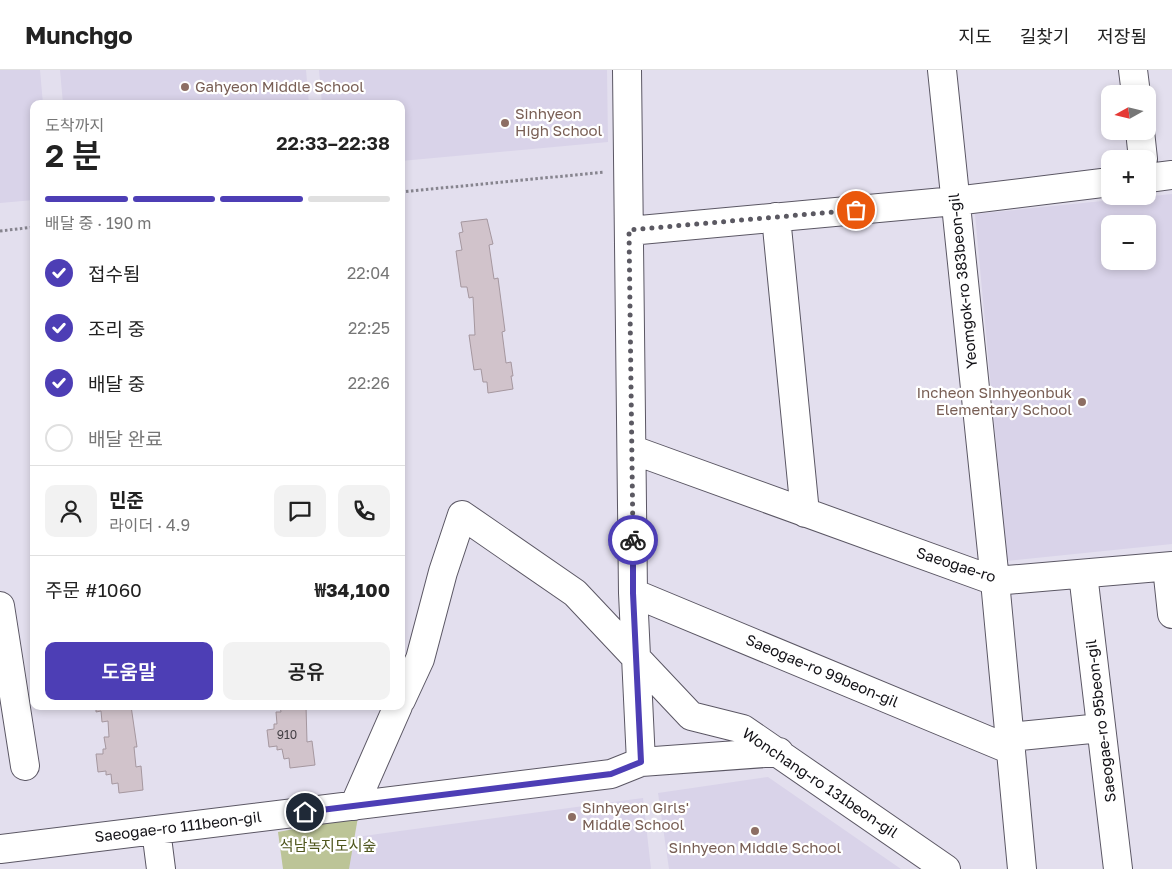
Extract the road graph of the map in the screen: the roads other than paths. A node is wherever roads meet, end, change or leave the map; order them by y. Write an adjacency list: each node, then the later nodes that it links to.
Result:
1 (627, 70): 10 (street)
2 (942, 70): 8 (street, Yeomgok-ro 383beon-gil)
3 (1133, 70): 4 (street)
4 (1135, 85)
5 (1172, 175): 6 (street)
6 (1156, 177)
7 (1101, 183): 8 (street)
8 (955, 201): 9 (street); 15 (street, Yeomgok-ro 383beon-gil)
9 (776, 217): 10 (street); 12 (street)
10 (629, 230): 11 (street)
11 (633, 450): 12 (street, Saeogae-ro); 16 (street)
12 (805, 512): 15 (street, Saeogae-ro)
13 (1169, 566): 14 (street, Saeogae-ro); 18 (street)
14 (1083, 574): 15 (street, Saeogae-ro); 22 (street, Saeogae-ro 95beon-gil)
15 (995, 581): 23 (street)
16 (633, 593): 19 (street); 23 (street, Saeogae-ro 99beon-gil)
17 (0, 606): 26 (street)
18 (1172, 614)
19 (636, 657): 20 (street, Wonchang-ro 131beon-gil); 24 (street, Wonchang-ro 131beon-gil); 25 (street)
20 (405, 691)
21 (396, 710): 27 (street)
22 (1101, 728): 23 (street); 33 (street, Saeogae-ro 95beon-gil)
23 (1010, 743): 32 (street)
24 (779, 752): 25 (street, Saeogae-ro 111beon-gil); 31 (street, Wonchang-ro 131beon-gil)
25 (641, 762): 27 (street, Saeogae-ro 111beon-gil)
26 (25, 766)
27 (354, 806): 28 (street, Saeogae-ro 111beon-gil)
28 (156, 830): 29 (street, Saeogae-ro 111beon-gil); 30 (street)
29 (0, 849)
30 (161, 869)
31 (946, 869)
32 (1022, 869)
33 (1118, 869)

